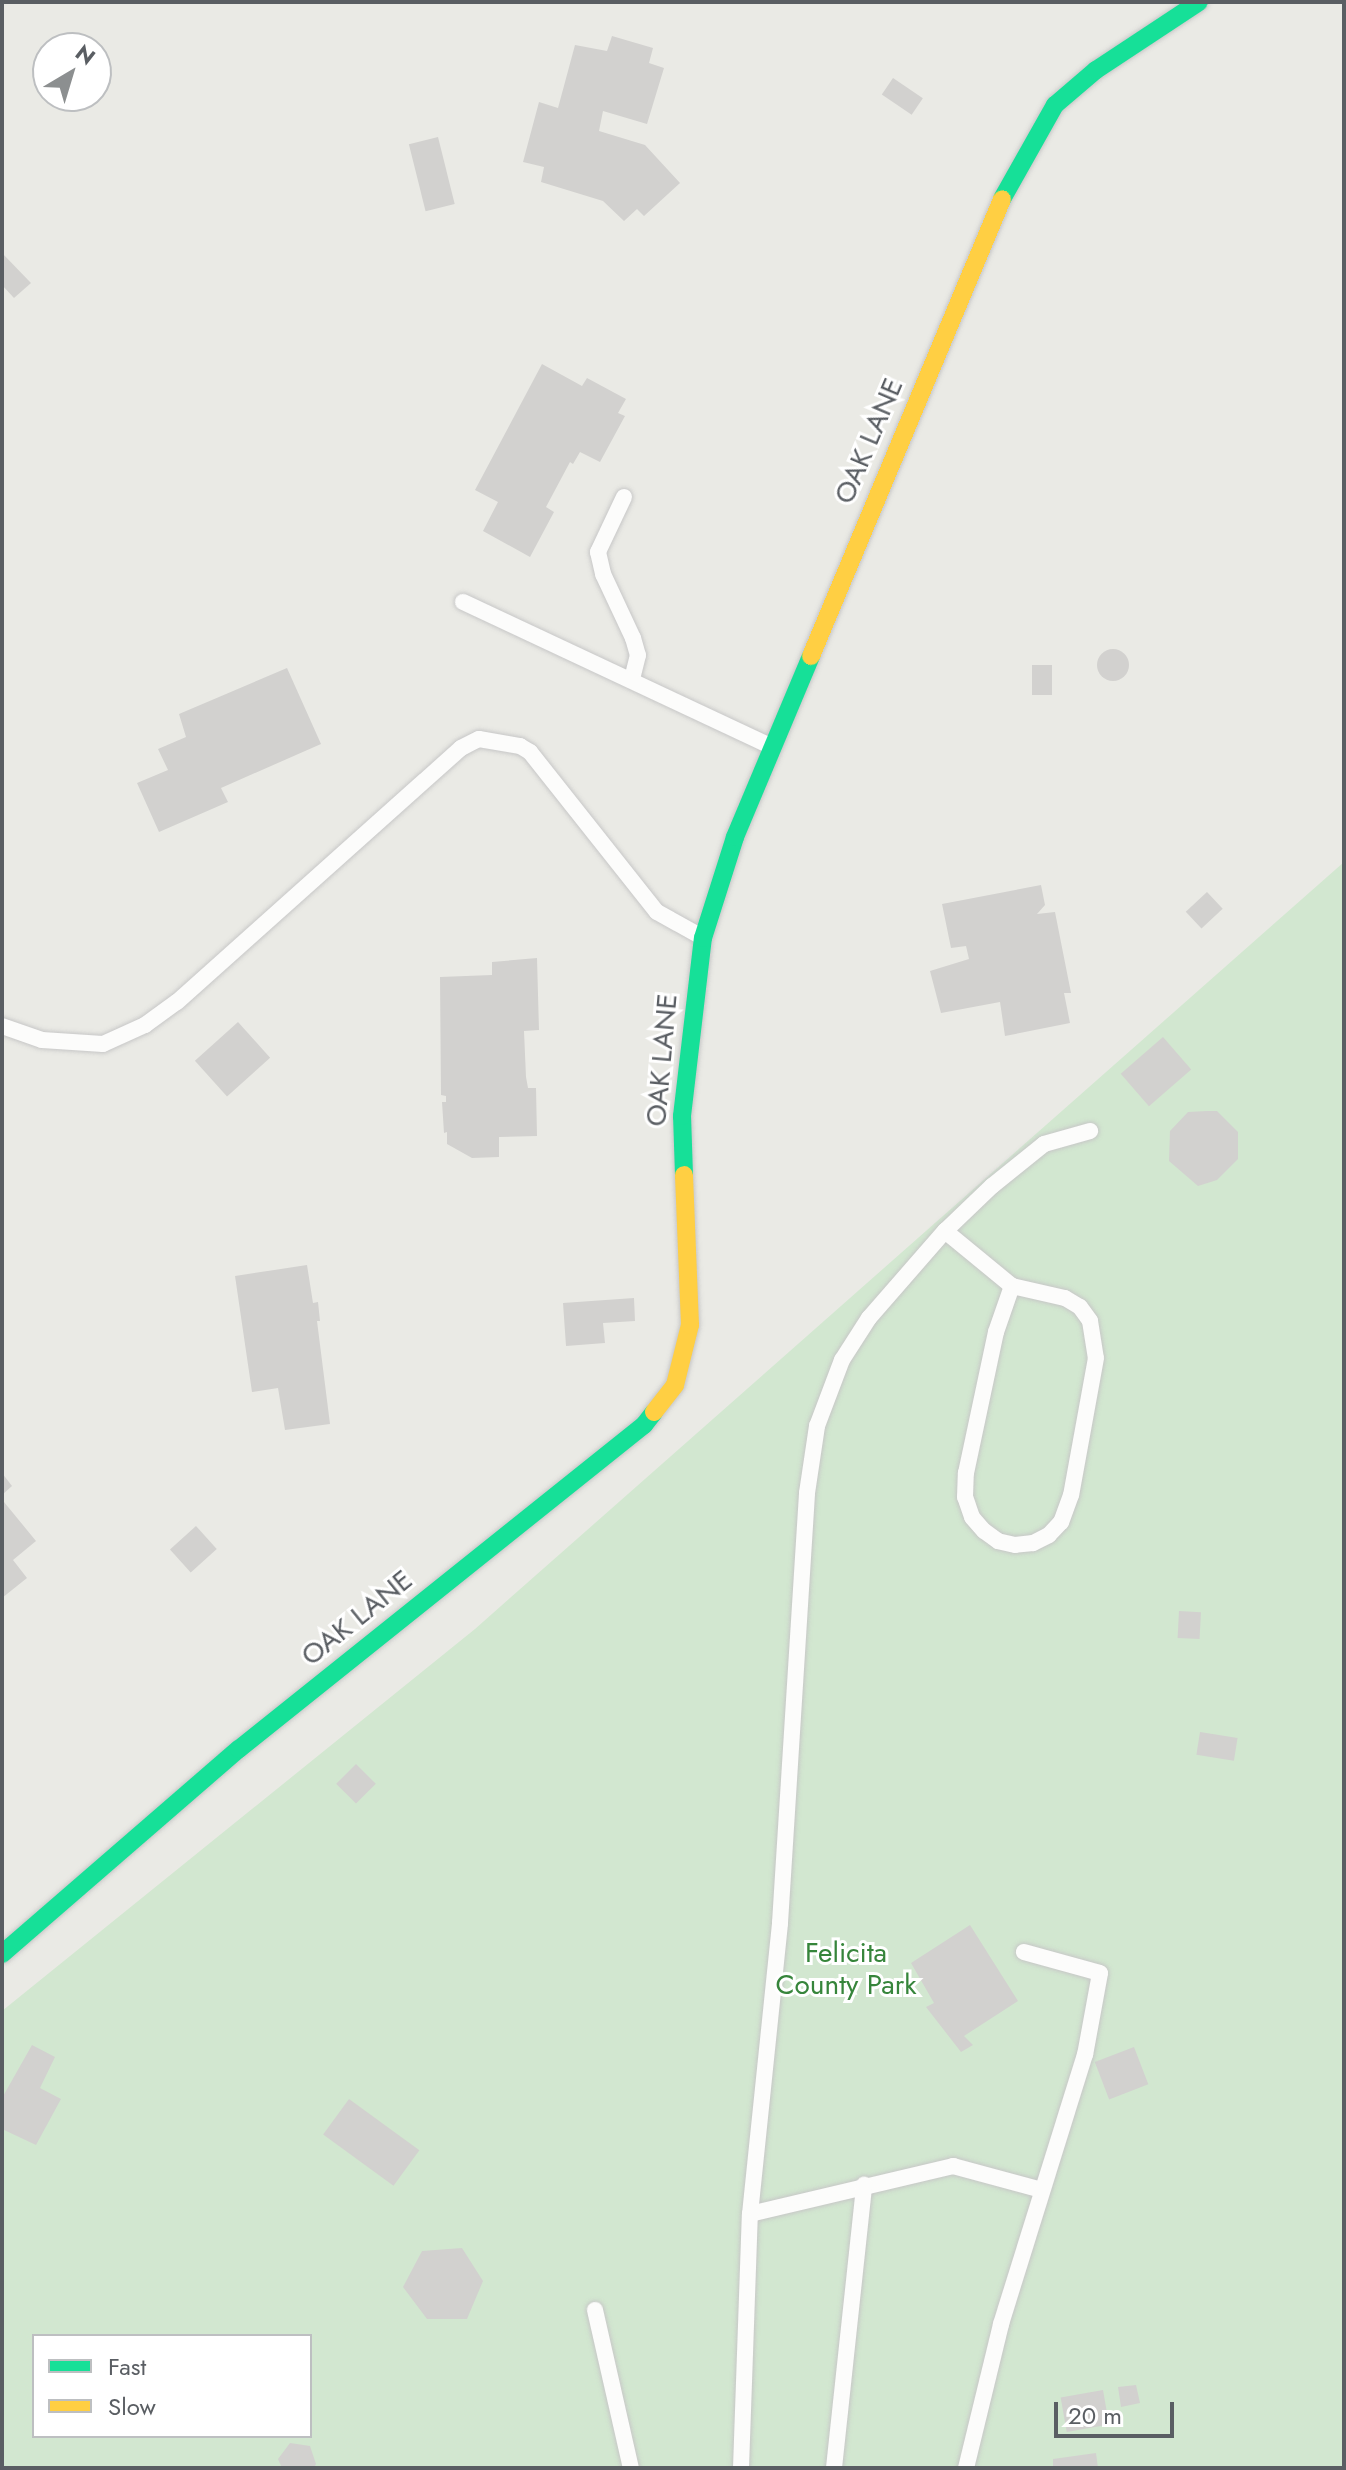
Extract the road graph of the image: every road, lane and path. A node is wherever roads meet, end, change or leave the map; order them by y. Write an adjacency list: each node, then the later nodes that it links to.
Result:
1 (1199, 2): 5 (street, OAK LANE)
2 (624, 497): 4 (lane)
3 (463, 602): 4 (lane)
4 (632, 679): 5 (lane)
5 (772, 747): 6 (street, OAK LANE)
6 (703, 938): 7 (lane); 12 (street, OAK LANE)
7 (2, 1026)
8 (1090, 1131): 9 (lane)
9 (945, 1231): 10 (lane); 15 (lane)
10 (1012, 1286): 10 (lane)
11 (1024, 1952): 14 (lane)
12 (2, 1954)
13 (864, 2185): 14 (lane); 15 (lane); 19 (lane)
14 (1042, 2190): 20 (lane)
15 (750, 2214): 18 (lane)
16 (595, 2310): 17 (lane)
17 (631, 2468)
18 (741, 2468)
19 (834, 2468)
20 (966, 2468)

